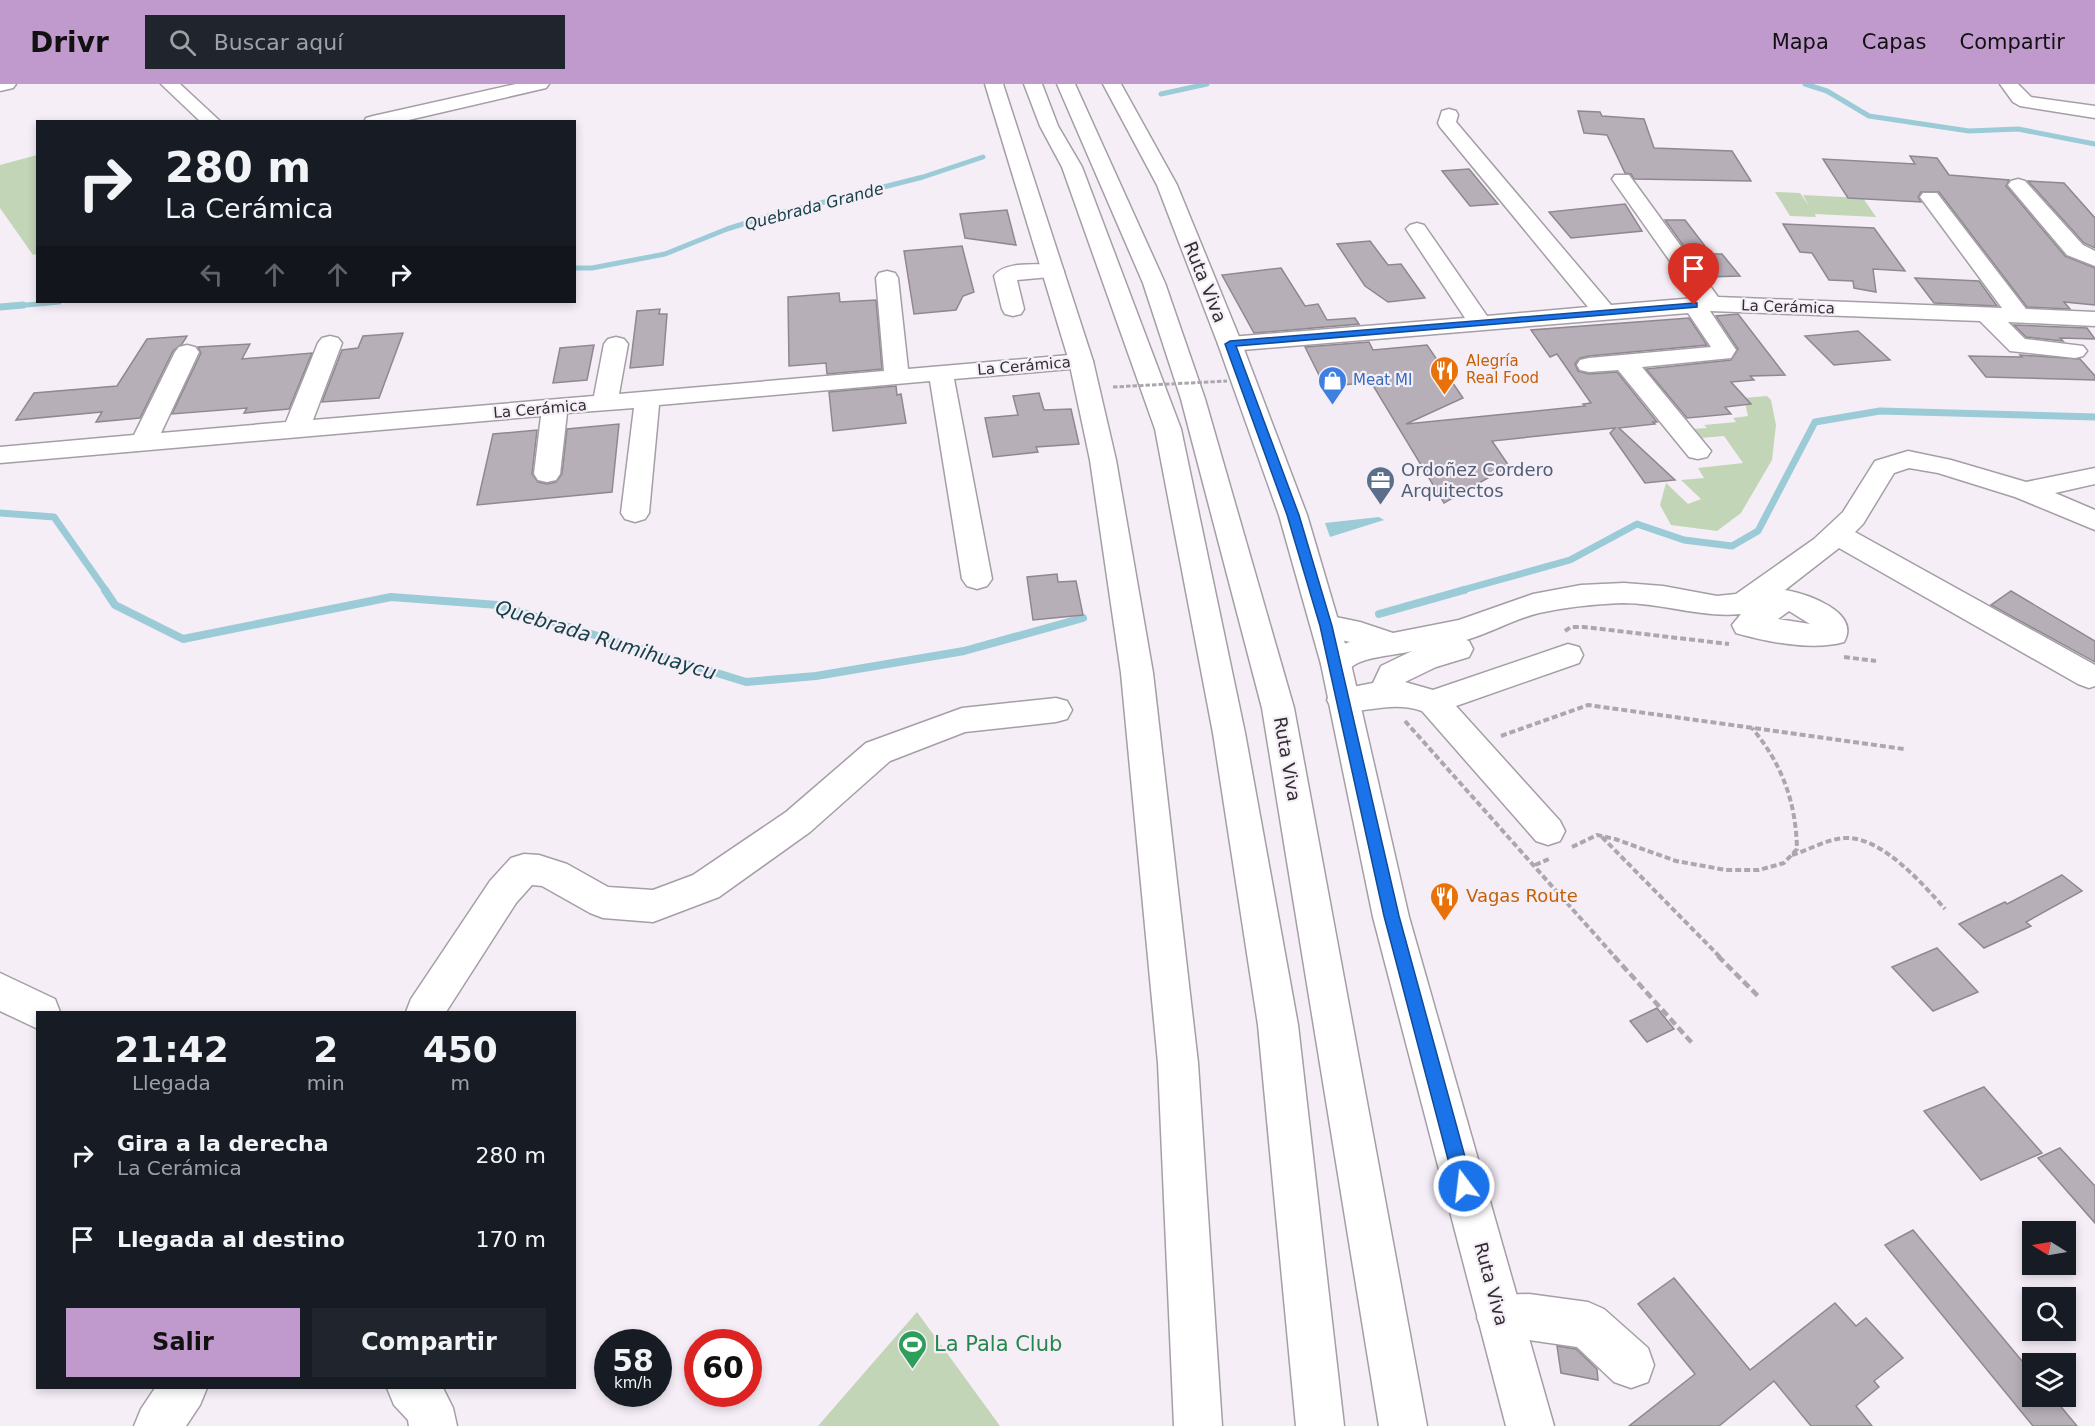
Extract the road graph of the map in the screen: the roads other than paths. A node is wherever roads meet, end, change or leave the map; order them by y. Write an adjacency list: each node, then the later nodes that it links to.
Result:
1 (6, 84): 11 (main road)
2 (170, 84): 15 (main road)
3 (540, 84): 16 (main road)
4 (994, 84): 23 (main road)
5 (1026, 84): 17 (main road)
6 (1033, 84): 17 (main road)
7 (1066, 84): 14 (main road, Ruta Viva)
8 (1077, 84): 14 (main road)
9 (1112, 84): 38 (main road, Ruta Viva)
10 (2009, 84): 12 (main road)
11 (0, 86)
12 (2095, 112)
13 (1449, 116): 27 (main road)
14 (1080, 117): 78 (main road, Ruta Viva)
15 (210, 120)
16 (382, 120)
17 (1049, 126): 77 (main road)
18 (1622, 178): 25 (main road)
19 (2018, 184): 22 (main road)
20 (1930, 197): 29 (main road)
21 (1417, 229): 31 (main road)
22 (2092, 262)
23 (1053, 271): 26 (main road); 36 (main road)
24 (887, 278): 41 (main road)
25 (1702, 305): 27 (main road, La Cerámica); 28 (main road, La Cerámica); 37 (main road)
26 (1013, 309)
27 (1605, 312): 31 (main road, La Cerámica)
28 (1987, 315): 29 (main road, La Cerámica); 34 (main road)
29 (2019, 316): 30 (main road, La Cerámica)
30 (2095, 319)
31 (1480, 323): 38 (main road, La Cerámica)
32 (330, 343): 45 (main road)
33 (616, 344): 43 (main road)
34 (2075, 351)
35 (188, 352): 46 (main road)
36 (1081, 360): 40 (main road, La Cerámica); 76 (main road)
37 (1625, 362): 39 (main road); 47 (main road)
38 (1237, 364): 56 (main road, Ruta Viva)
39 (1589, 365)
40 (941, 373): 41 (main road, La Cerámica); 55 (main road)
41 (897, 377): 42 (main road, La Cerámica)
42 (647, 399): 43 (main road, La Cerámica); 52 (main road)
43 (606, 403): 44 (main road, La Cerámica)
44 (555, 408): 45 (main road, La Cerámica); 49 (main road)
45 (296, 430): 46 (main road, La Cerámica)
46 (143, 442): 48 (main road, La Cerámica)
47 (1698, 451)
48 (0, 455)
49 (547, 474)
50 (2095, 476): 51 (main road)
51 (2025, 491): 53 (main road); 54 (main road)
52 (635, 513)
53 (2095, 521)
54 (1836, 534): 58 (main road); 61 (main road)
55 (977, 579)
56 (1326, 626): 58 (main road); 60 (main road, Ruta Viva)
57 (1741, 635): 62 (main road)
58 (1390, 644): 60 (main road)
59 (1568, 655): 64 (main road)
60 (1336, 664): 63 (main road, Ruta Viva)
61 (2089, 676)
62 (1385, 693): 63 (main road); 64 (main road)
63 (1343, 700): 70 (main road, Ruta Viva)
64 (1433, 702): 66 (main road)
65 (1056, 710): 69 (main road)
66 (1556, 846)
67 (0, 991): 68 (main road)
68 (39, 1011)
69 (425, 1011)
70 (1500, 1318): 71 (main road); 79 (main road, Ruta Viva)
71 (1631, 1365)
72 (182, 1389): 74 (main road)
73 (412, 1389): 75 (main road)
74 (158, 1426)
75 (433, 1426)
76 (1198, 1426)
77 (1320, 1426)
78 (1402, 1426)
79 (1530, 1426)

